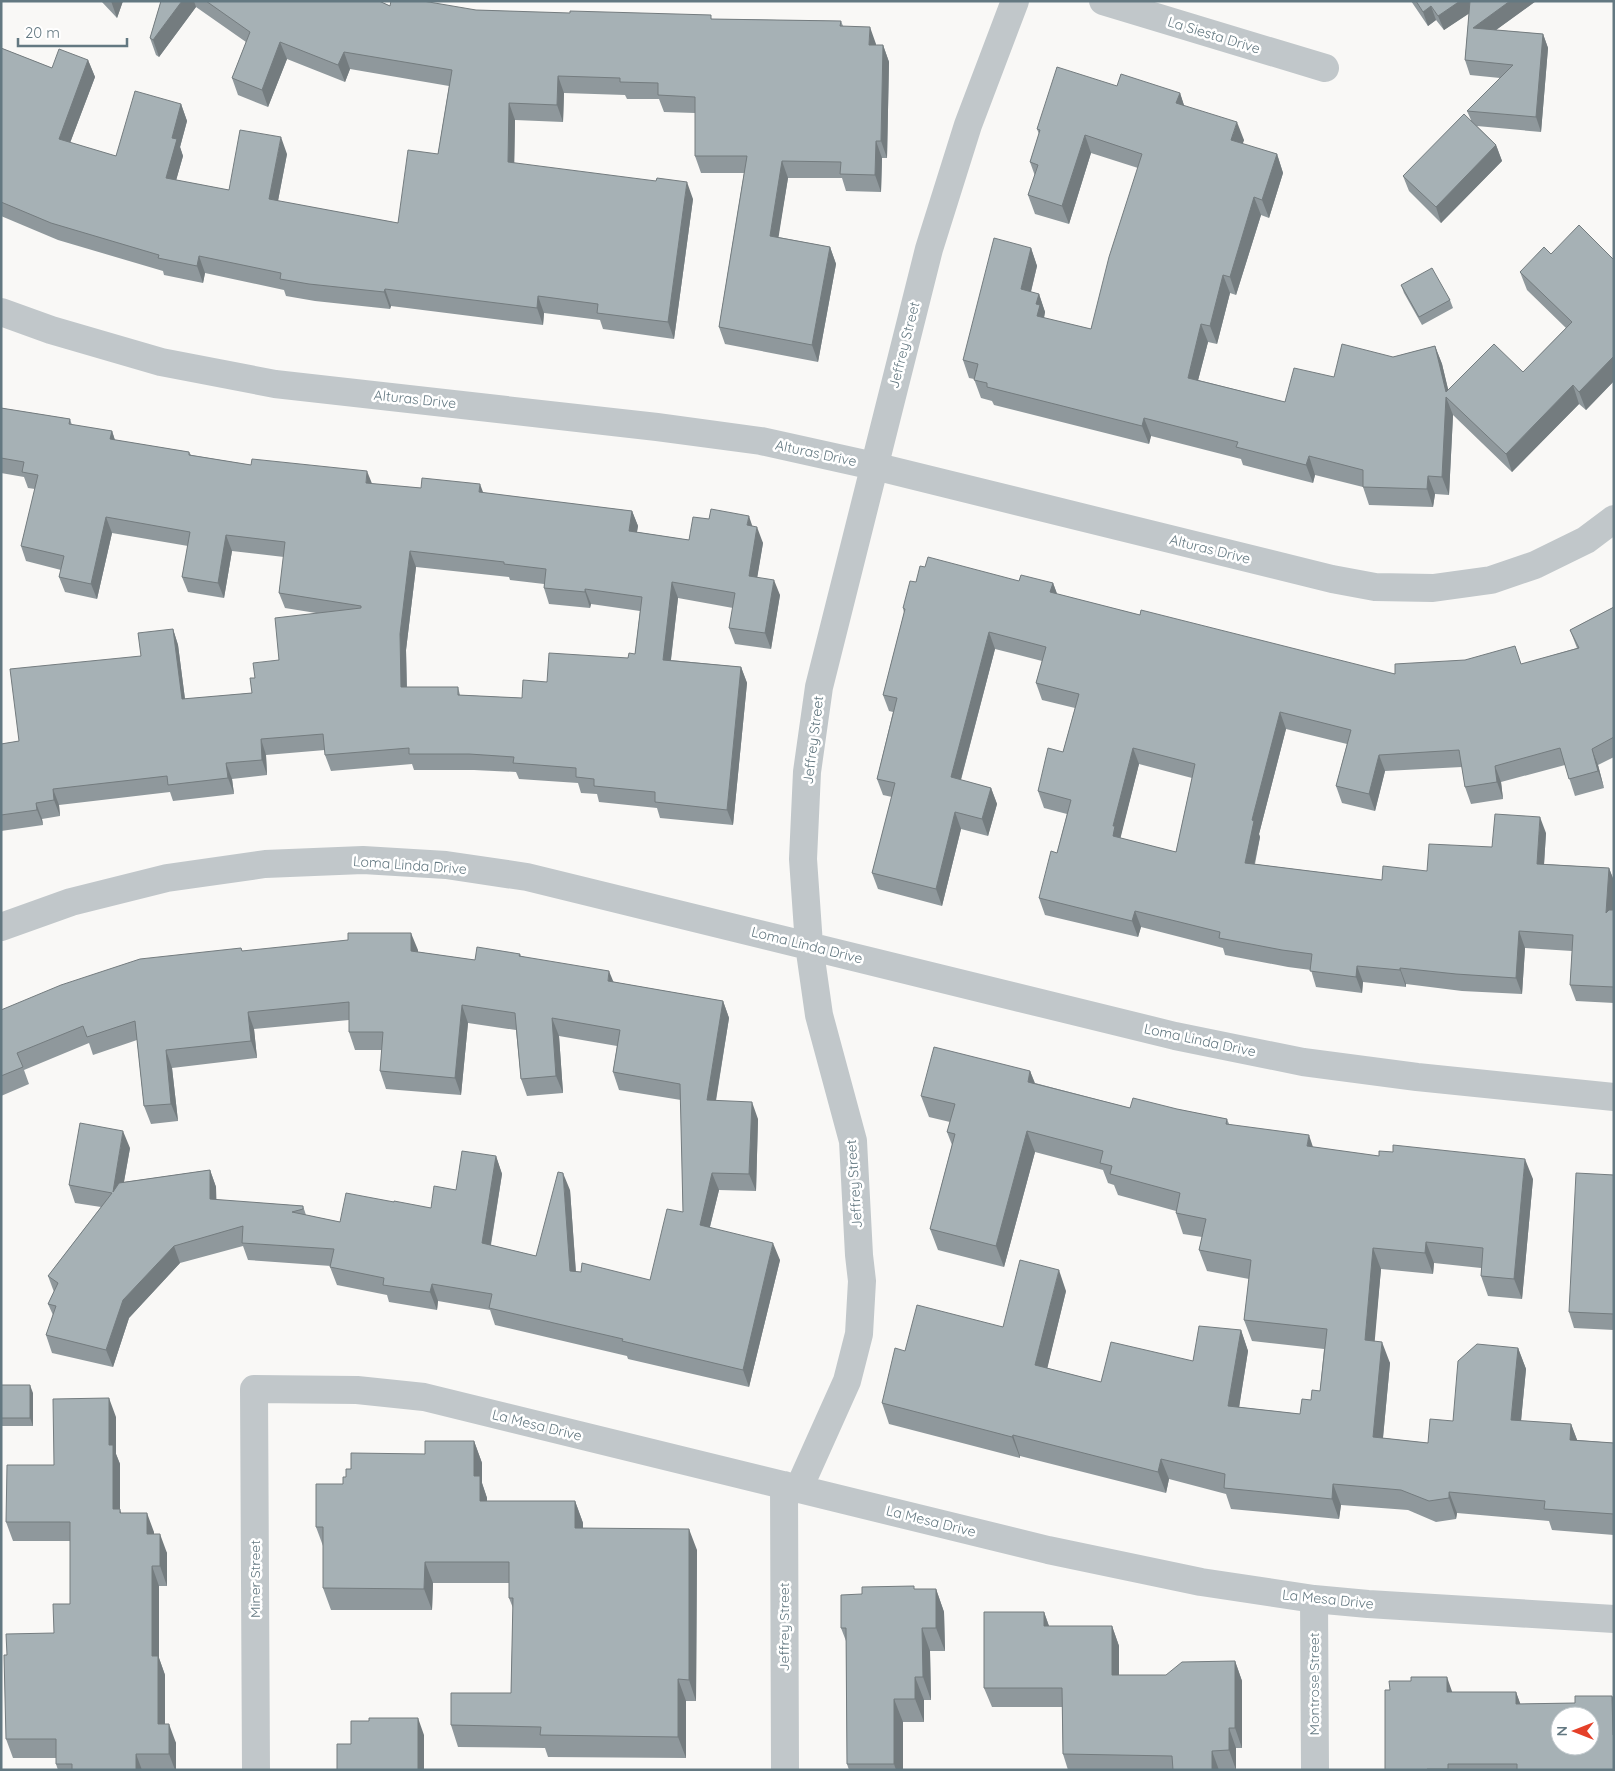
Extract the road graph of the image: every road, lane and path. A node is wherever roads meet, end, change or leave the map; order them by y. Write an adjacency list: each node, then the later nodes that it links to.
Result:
1 (1015, 1): 5 (street, Jeffrey Street)
2 (1103, 1): 3 (street, La Siesta Drive)
3 (1325, 68)
4 (1, 312): 5 (street, Alturas Drive)
5 (874, 466): 6 (street, Alturas Drive); 8 (street, Jeffrey Street)
6 (1614, 519)
7 (1, 927): 8 (street, Loma Linda Drive)
8 (808, 945): 9 (street, Loma Linda Drive); 11 (street, Jeffrey Street)
9 (1614, 1097)
10 (254, 1389): 11 (street, La Mesa Drive); 14 (street, Miner Street)
11 (791, 1487): 12 (street, La Mesa Drive); 15 (street, Jeffrey Street)
12 (1314, 1599): 13 (street, La Mesa Drive); 16 (street, Montrose Street)
13 (1614, 1620)
14 (256, 1770)
15 (785, 1770)
16 (1315, 1770)

